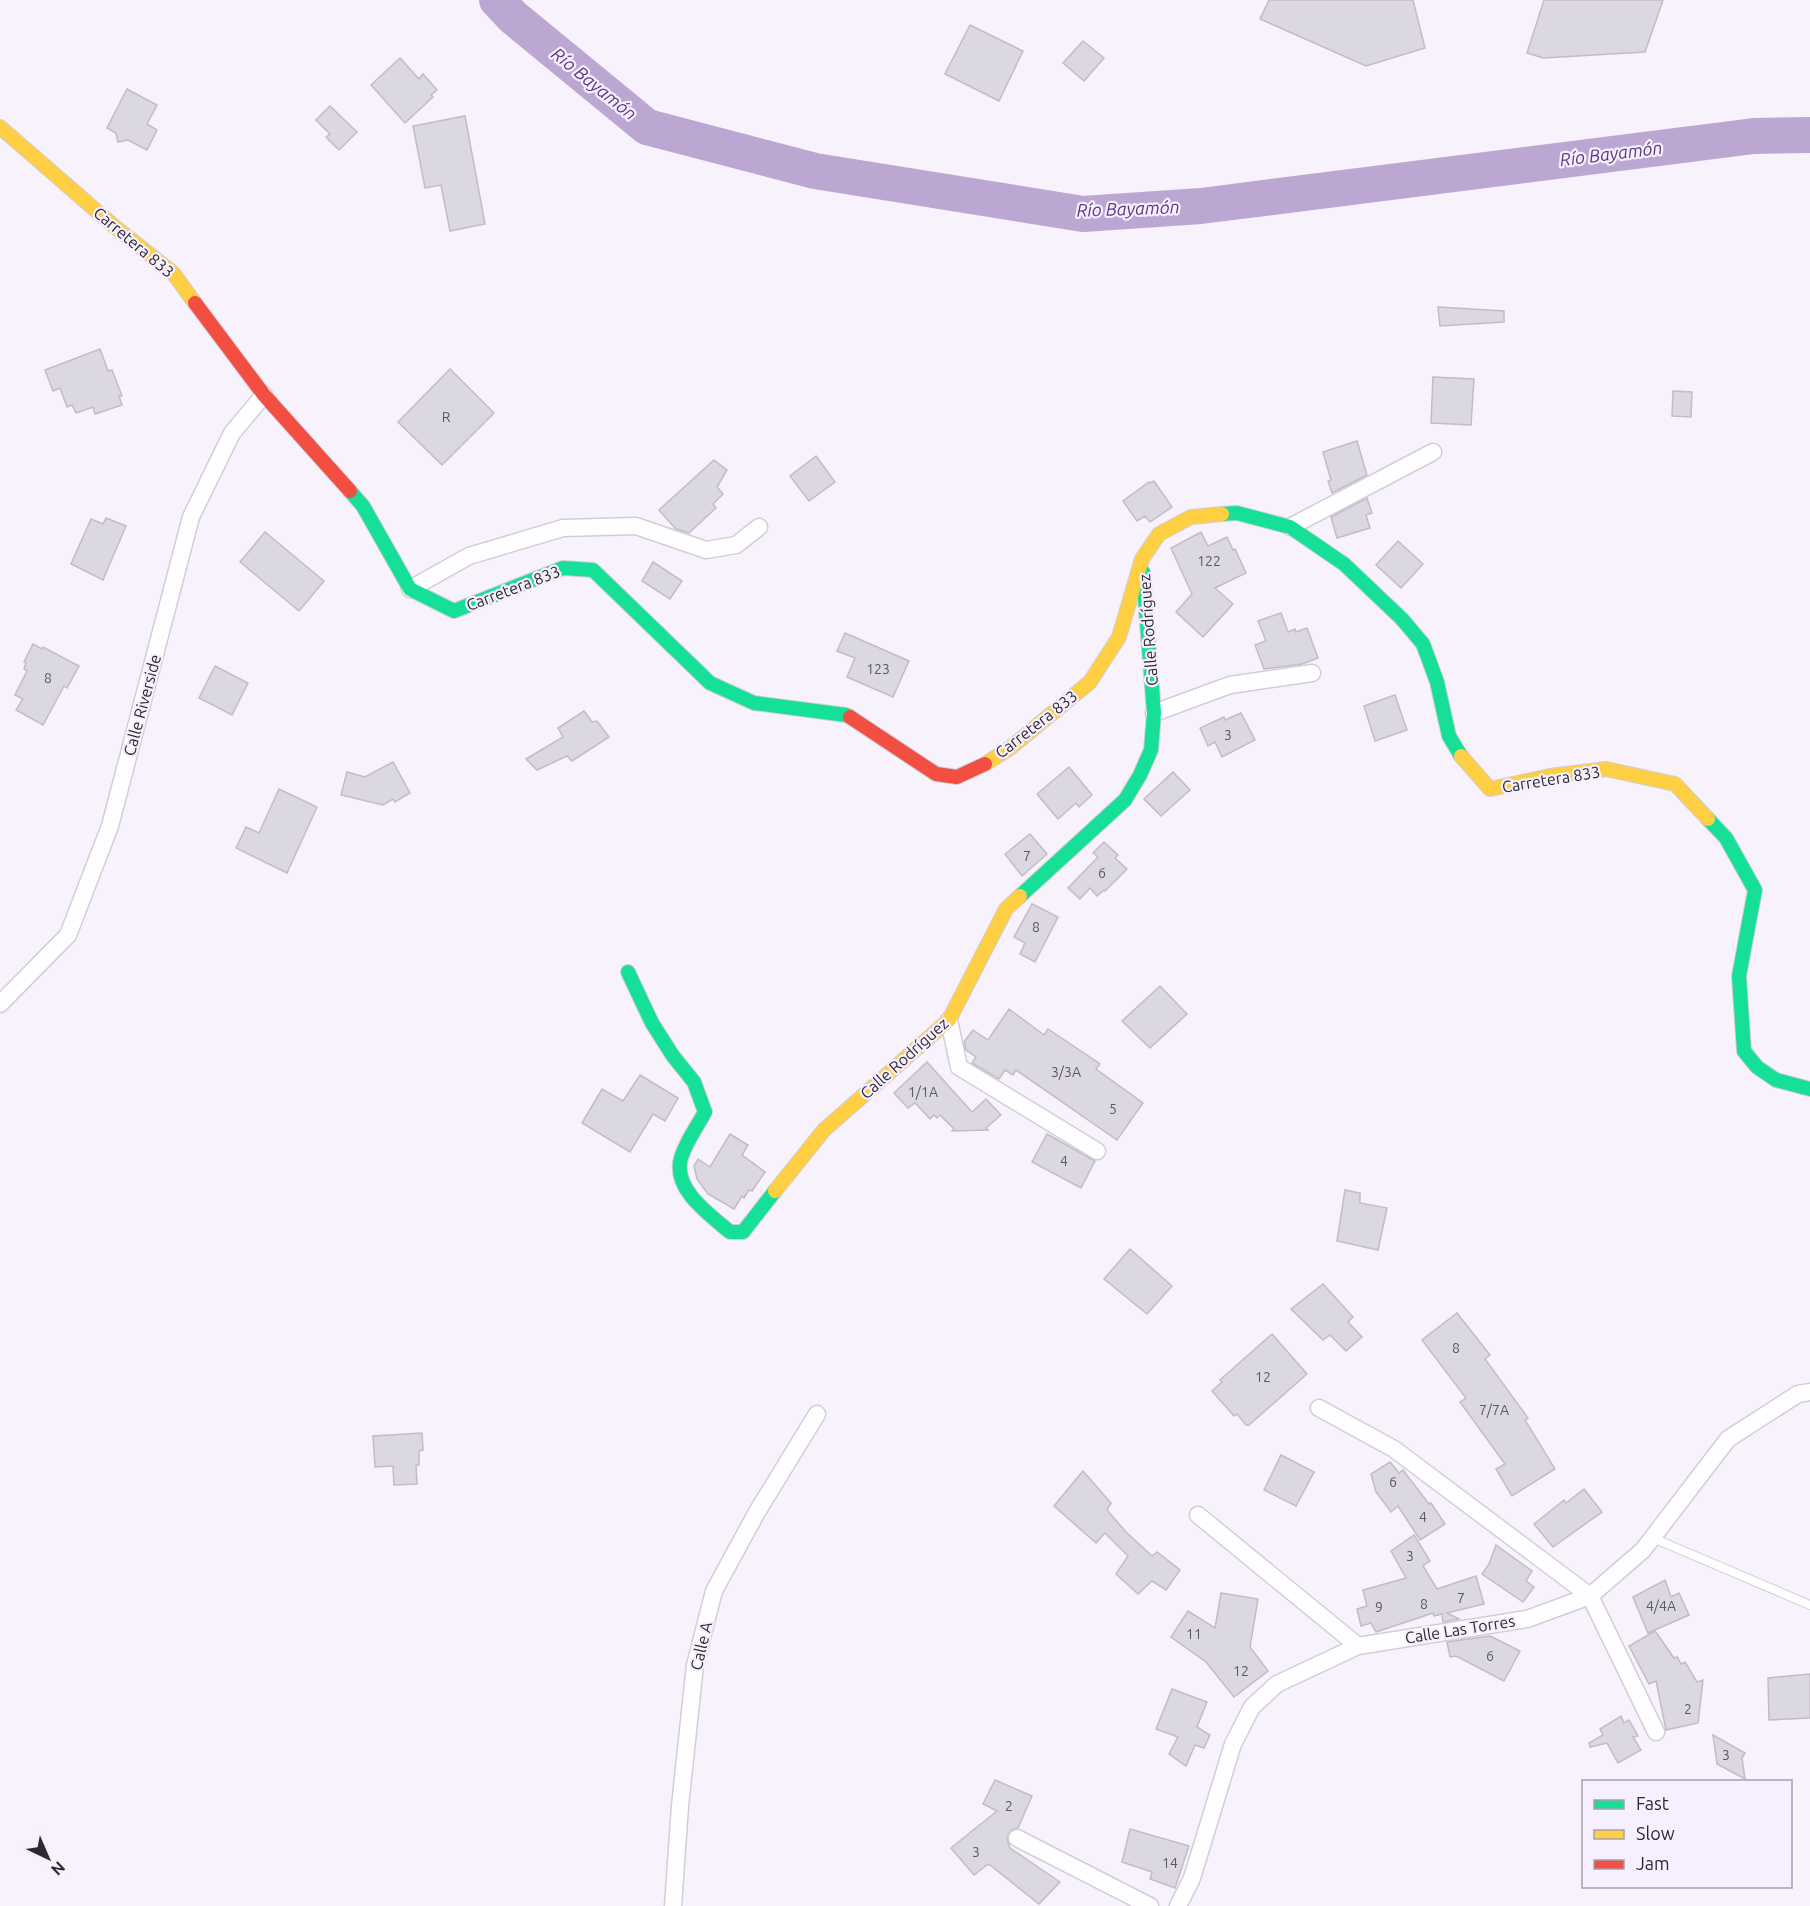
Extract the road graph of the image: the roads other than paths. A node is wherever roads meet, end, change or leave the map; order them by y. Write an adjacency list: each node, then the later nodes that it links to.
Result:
1 (0, 128): 2 (street, Carretera 833)
2 (264, 395): 7 (street, Carretera 833); 11 (street, Calle Riverside)
3 (1432, 452): 5 (street)
4 (759, 527): 7 (street)
5 (1290, 527): 6 (street, Carretera 833); 13 (street, Carretera 833)
6 (1142, 559): 7 (street, Carretera 833); 9 (street, Calle Rodríguez)
7 (410, 589)
8 (1312, 673): 9 (street)
9 (1154, 713): 12 (street, Calle Rodríguez)
10 (628, 972): 12 (street, Calle Rodríguez)
11 (0, 1004)
12 (949, 1020): 14 (street)
13 (1810, 1089)
14 (1097, 1151)
15 (1810, 1392): 19 (street, Calle Las Torres)
16 (1319, 1408): 20 (street)
17 (817, 1414): 25 (street, Calle A)
18 (1198, 1515): 22 (street)
19 (1653, 1538): 20 (street, Calle Las Torres); 21 (lane)
20 (1590, 1596): 22 (street, Calle Las Torres); 23 (street)
21 (1810, 1605)
22 (1358, 1646): 27 (street, Calle Las Torres)
23 (1656, 1732)
24 (1017, 1838): 26 (street)
25 (673, 1906)
26 (1150, 1906)
27 (1178, 1906)

